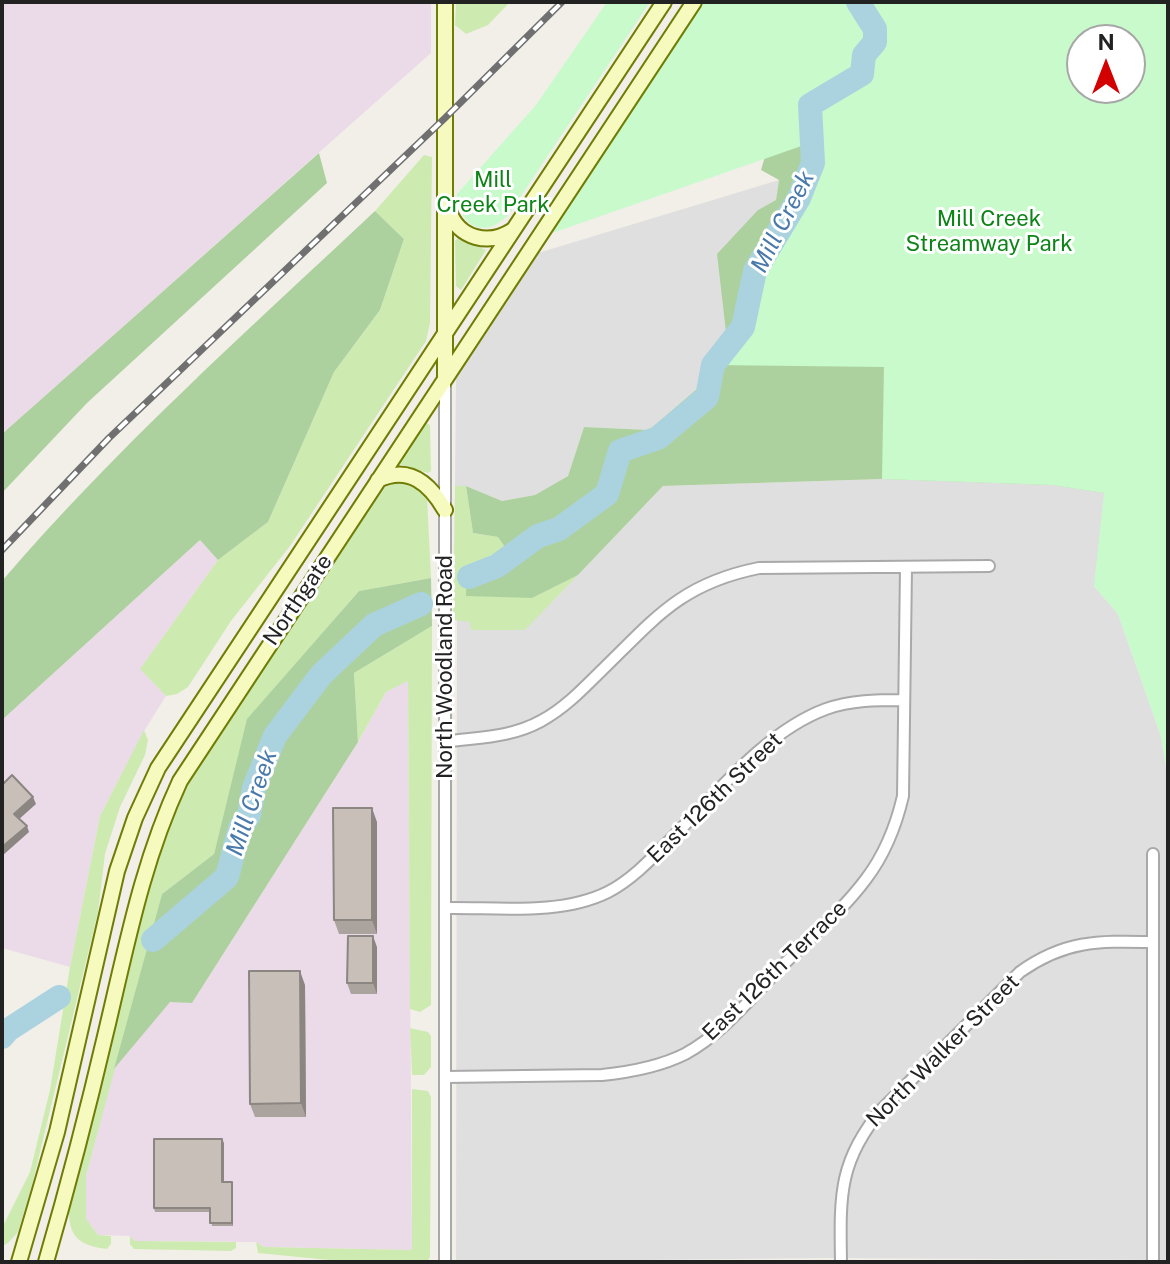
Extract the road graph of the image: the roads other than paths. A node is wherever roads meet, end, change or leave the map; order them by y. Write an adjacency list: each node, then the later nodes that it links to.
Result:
1 (445, 2): 4 (main road, North Woodland Road)
2 (664, 2): 5 (main road, Northgate)
3 (694, 2): 7 (main road, Northgate)
4 (446, 200): 5 (main road); 6 (main road, North Woodland Road)
5 (513, 230): 6 (main road, Northgate)
6 (445, 334): 7 (main road, North Woodland Road); 18 (main road, Northgate)
7 (445, 379): 8 (main road, Northgate); 9 (street, North Woodland Road)
8 (378, 480): 9 (main road); 19 (main road, Northgate)
9 (445, 510): 13 (street, North Woodland Road)
10 (989, 566): 11 (street)
11 (906, 568): 12 (street); 13 (street)
12 (904, 700): 15 (street, East 126th Street); 17 (street, East 126th Terrace)
13 (445, 742): 15 (street, North Woodland Road)
14 (1153, 854): 16 (street)
15 (445, 908): 17 (street, North Woodland Road)
16 (1151, 942): 21 (street, North Walker Street); 22 (street)
17 (445, 1077): 20 (street, North Woodland Road)
18 (19, 1262)
19 (46, 1262)
20 (445, 1262)
21 (841, 1262)
22 (1153, 1262)

